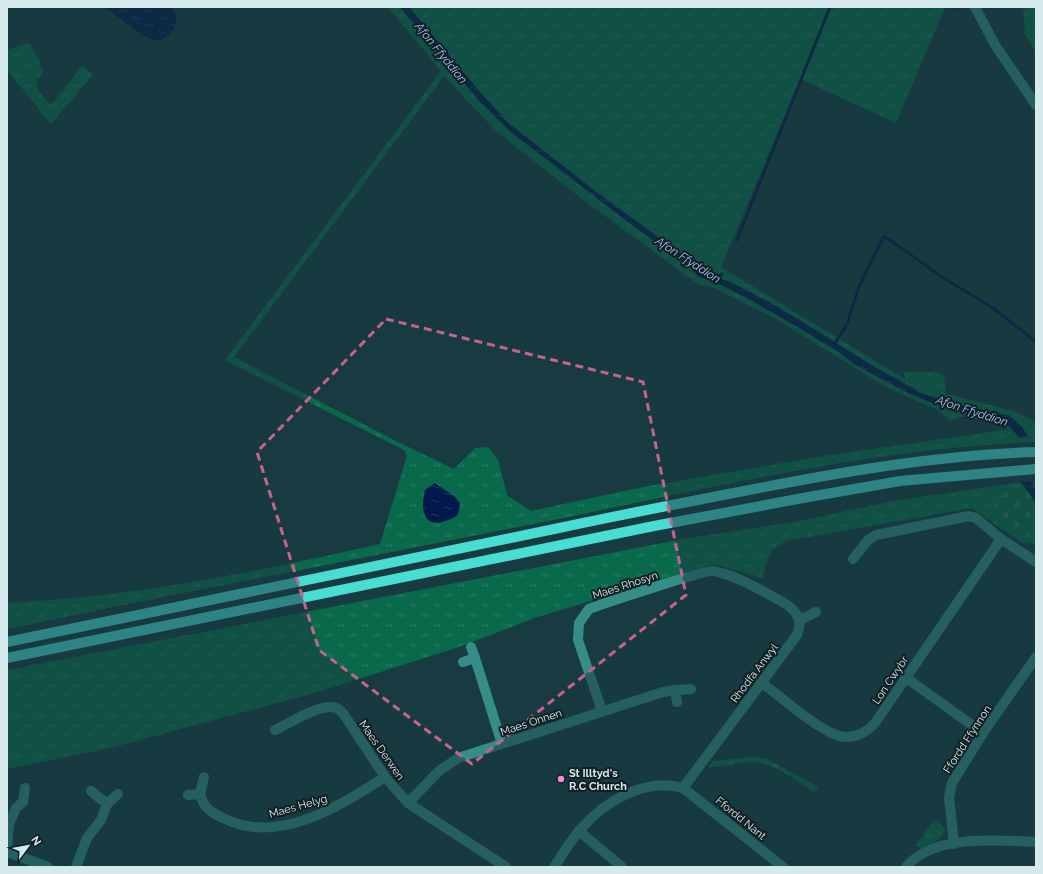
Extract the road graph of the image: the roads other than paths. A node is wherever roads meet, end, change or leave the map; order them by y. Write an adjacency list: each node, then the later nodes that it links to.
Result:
1 (975, 7): 2 (street)
2 (1036, 105)
3 (1036, 452): 10 (main road)
4 (1036, 469): 13 (main road)
5 (1001, 539): 6 (street); 7 (street); 16 (street, Lon Cwybr)
6 (853, 559)
7 (1036, 562)
8 (816, 612): 9 (street)
9 (800, 620): 17 (street, Rhodfa Anwyl); 21 (street, Maes Rhosyn)
10 (7, 642)
11 (471, 646): 14 (street)
12 (1036, 657): 23 (street, Ffordd Ffynnon)
13 (7, 658)
14 (475, 658): 15 (street); 24 (street)
15 (463, 662)
16 (905, 677): 17 (street, Lon Cwybr); 23 (street)
17 (762, 683): 28 (street, Rhodfa Anwyl)
18 (691, 689): 19 (street, Maes Onnen)
19 (675, 690): 20 (street); 21 (street, Maes Onnen)
20 (676, 702)
21 (602, 712): 24 (street, Maes Onnen)
22 (275, 730): 26 (street, Maes Derwen)
23 (983, 733): 37 (street, Ffordd Ffynnon)
24 (502, 744): 33 (street, Maes Onnen)
25 (204, 777): 31 (street)
26 (385, 778): 31 (street, Maes Helyg); 33 (street, Maes Derwen)
27 (25, 788): 38 (street)
28 (684, 788): 35 (street); 45 (street, Ffordd Nant)
29 (91, 791): 34 (street)
30 (118, 794): 34 (street)
31 (200, 794): 32 (street)
32 (188, 795)
33 (408, 803): 42 (street, Maes Derwen)
34 (106, 804): 41 (street)
35 (579, 831): 43 (street); 44 (street)
36 (1036, 842): 37 (street)
37 (954, 844): 46 (street)
38 (7, 846)
39 (7, 852): 40 (street)
40 (48, 867)
41 (76, 867)
42 (506, 867)
43 (554, 867)
44 (622, 867)
45 (782, 867)
46 (906, 867)

